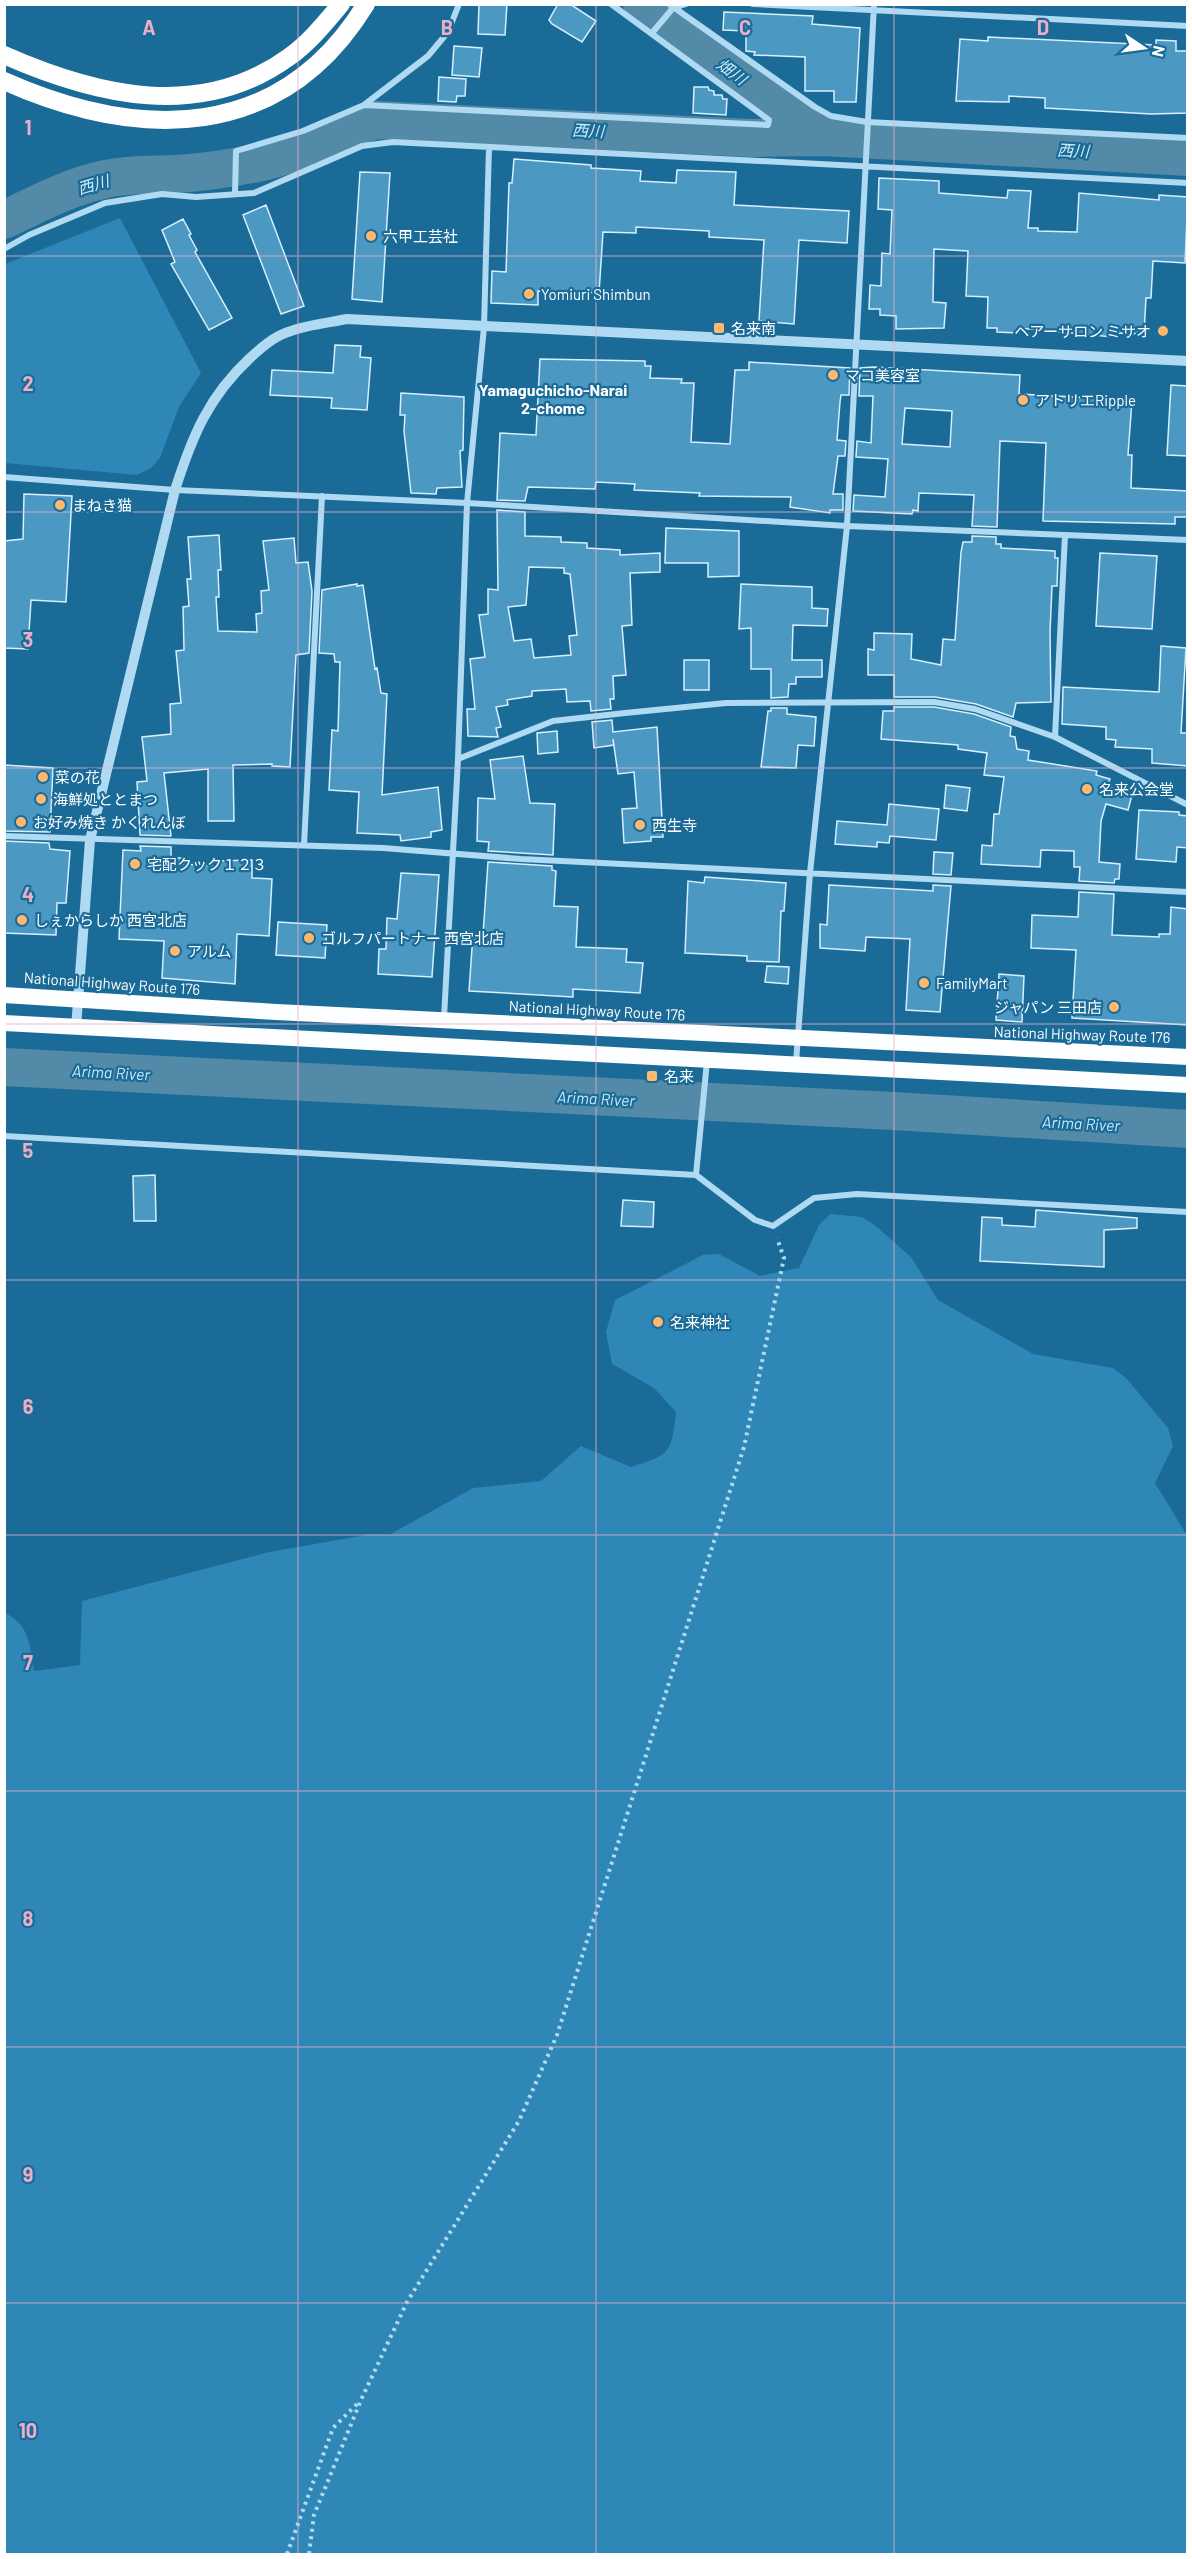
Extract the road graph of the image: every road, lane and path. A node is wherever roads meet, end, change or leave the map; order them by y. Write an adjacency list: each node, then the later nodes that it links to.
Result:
1 (340, 4): 11 (highway)
2 (366, 4): 12 (highway)
3 (459, 4): 13 (street)
4 (611, 4): 10 (street)
5 (686, 4): 7 (street)
6 (753, 4): 8 (street)
7 (671, 8): 10 (street); 14 (street)
8 (873, 8): 9 (street); 14 (street)
9 (1188, 26)
10 (654, 31): 13 (street)
11 (4, 55)
12 (4, 81)
13 (364, 105): 19 (street)
14 (867, 125): 15 (street); 17 (street)
15 (1188, 138)
16 (489, 147): 17 (street); 19 (street); 21 (street)
17 (864, 168): 18 (street); 22 (street)
18 (1188, 183)
19 (235, 194): 20 (street)
20 (4, 249)
21 (484, 327): 22 (street); 25 (street); 27 (street)
22 (855, 344): 23 (street); 28 (street)
23 (1188, 361)
24 (4, 477): 25 (street)
25 (175, 490): 26 (street); 36 (street)
26 (322, 496): 27 (street); 37 (street)
27 (467, 503): 28 (street); 33 (street)
28 (847, 526): 29 (street); 31 (street)
29 (1065, 535): 30 (street); 32 (street)
30 (1188, 540)
31 (829, 701): 32 (street); 33 (street); 39 (street)
32 (1055, 736): 34 (street)
33 (458, 759): 38 (street)
34 (1188, 805)
35 (4, 836): 36 (street)
36 (90, 840): 37 (street); 42 (street)
37 (304, 845): 38 (street)
38 (452, 855): 39 (street); 43 (street)
39 (810, 873): 40 (street); 46 (street)
40 (1188, 892)
41 (4, 995): 42 (highway, National Highway Route 176)
42 (80, 999): 43 (highway, National Highway Route 176); 45 (street)
43 (444, 1021): 46 (highway, National Highway Route 176)
44 (4, 1023): 45 (highway)
45 (76, 1028): 48 (highway)
46 (798, 1038): 47 (highway, National Highway Route 176); 49 (street)
47 (1188, 1057)
48 (707, 1060): 49 (highway); 52 (street)
49 (795, 1066): 50 (highway)
50 (1188, 1085)
51 (4, 1136): 52 (street)
52 (696, 1175): 54 (street)
53 (1188, 1212): 54 (street)
54 (773, 1226): 55 (path)
55 (361, 2400): 56 (path); 57 (path)
56 (287, 2554)
57 (309, 2554)

